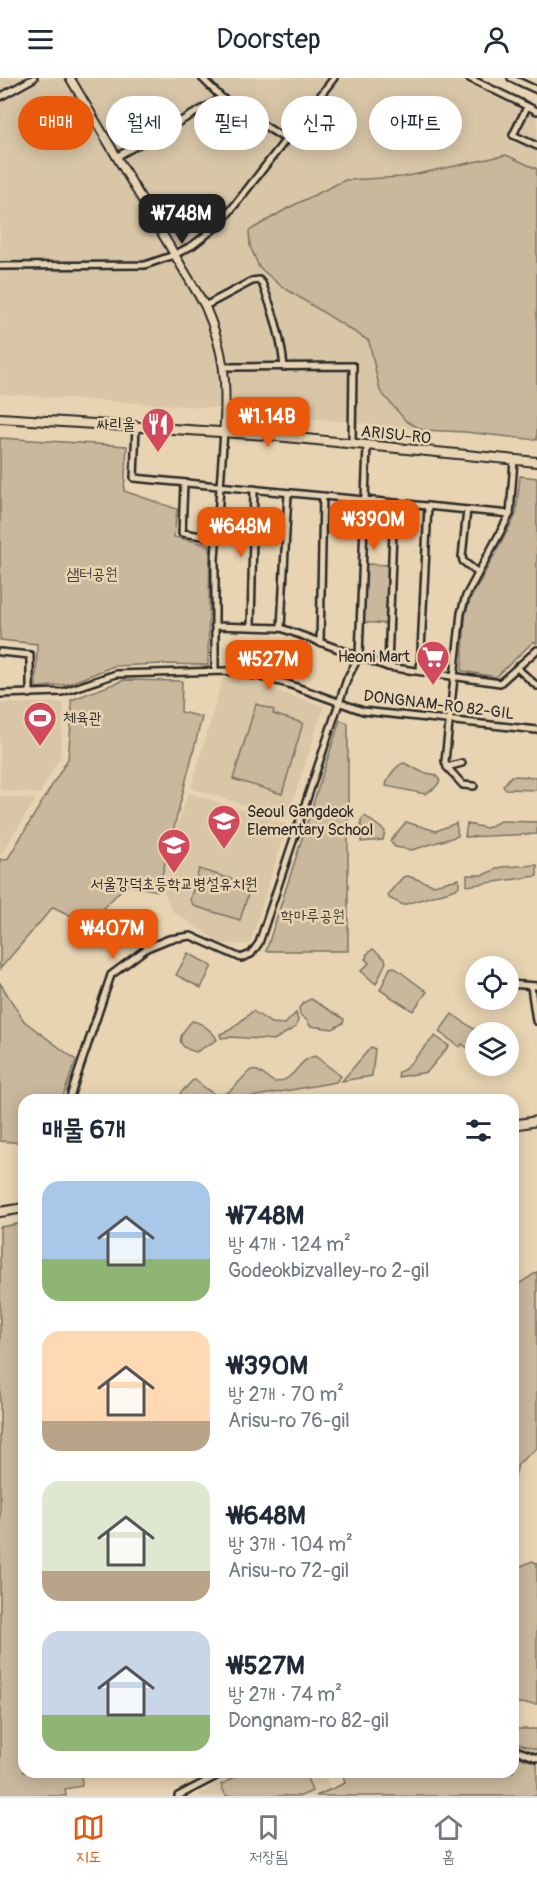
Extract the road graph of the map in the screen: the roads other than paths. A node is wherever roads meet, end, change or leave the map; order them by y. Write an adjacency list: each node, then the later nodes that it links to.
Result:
1 (34, 78): 10 (street)
2 (70, 78): 16 (street)
3 (202, 78): 8 (street)
4 (334, 78): 9 (street)
5 (469, 78): 11 (street)
6 (511, 78): 7 (street)
7 (537, 90)
8 (220, 96)
9 (321, 96)
10 (0, 97)
11 (527, 107): 12 (street); 15 (street)
12 (537, 111)
13 (194, 114): 16 (street)
14 (281, 144): 17 (street)
15 (537, 146)
16 (116, 157): 17 (street)
17 (174, 255): 18 (street); 19 (street)
18 (0, 266)
19 (205, 306): 20 (street); 21 (street)
20 (225, 367): 21 (street); 24 (street)
21 (284, 367): 25 (street)
22 (0, 418): 23 (main road, ARISU-RO)
23 (136, 425): 24 (main road, ARISU-RO); 29 (street)
24 (224, 431): 25 (main road, ARISU-RO); 30 (street)
25 (352, 444): 26 (main road, ARISU-RO)
26 (367, 446): 27 (main road, ARISU-RO); 34 (street)
27 (514, 460): 28 (main road, ARISU-RO); 38 (street)
28 (537, 462)
29 (184, 483): 30 (street); 39 (street)
30 (220, 486): 31 (street); 39 (street)
31 (254, 489): 32 (street); 42 (street)
32 (288, 493): 33 (street); 43 (street)
33 (323, 496): 34 (street); 44 (street)
34 (365, 499): 35 (street); 47 (street)
35 (394, 503): 36 (street); 48 (street)
36 (428, 506): 37 (street); 51 (street)
37 (467, 510): 38 (street); 40 (street)
38 (510, 514): 40 (street)
39 (216, 538): 41 (street)
40 (478, 573): 52 (street)
41 (215, 626): 42 (street); 50 (street)
42 (251, 627): 43 (street)
43 (281, 628): 44 (street)
44 (320, 643): 47 (street)
45 (537, 650): 49 (street)
46 (0, 652): 55 (street)
47 (359, 656): 48 (street); 56 (street)
48 (388, 667): 51 (street)
49 (517, 668): 52 (street); 53 (street)
50 (214, 671): 55 (street, DONGNAM-RO 82-GIL); 56 (street, DONGNAM-RO 82-GIL)
51 (420, 671): 52 (street)
52 (454, 676): 57 (street)
53 (537, 686)
54 (0, 694): 55 (street, DONGNAM-RO 82-GIL)
55 (30, 694)
56 (339, 703): 57 (street, DONGNAM-RO 82-GIL); 65 (street, DONGNAM-RO 82-GIL)
57 (450, 721): 58 (street, DONGNAM-RO 82-GIL); 60 (street)
58 (537, 730)
59 (462, 763): 60 (street)
60 (447, 767): 61 (street)
61 (474, 786)
62 (519, 985): 63 (street)
63 (534, 987): 64 (street)
64 (536, 1021)
65 (71, 1094)
66 (537, 1121): 67 (main road)
67 (519, 1124)
68 (18, 1209): 69 (main road)
69 (0, 1212)
70 (519, 1751): 71 (street)
71 (537, 1758)
72 (212, 1778): 73 (street)
73 (178, 1796)

